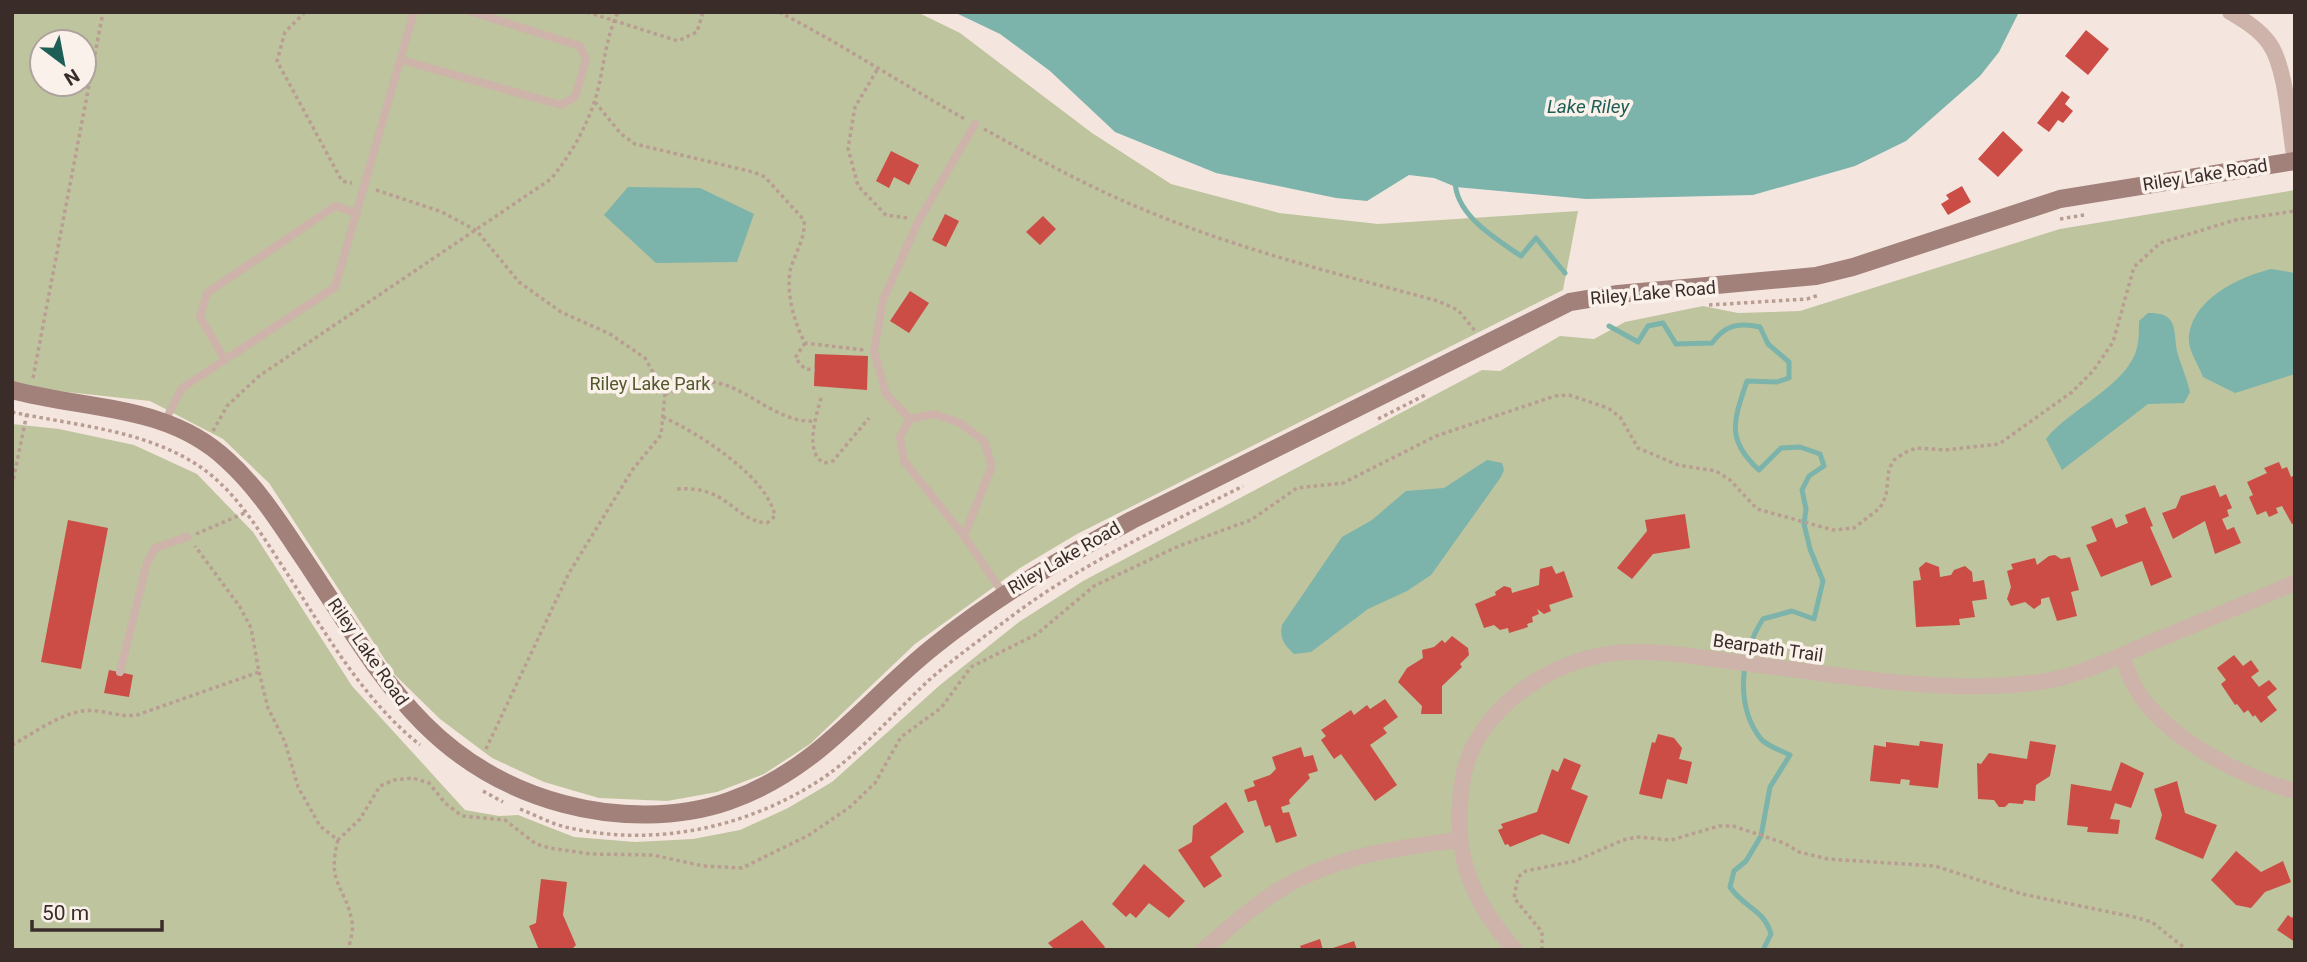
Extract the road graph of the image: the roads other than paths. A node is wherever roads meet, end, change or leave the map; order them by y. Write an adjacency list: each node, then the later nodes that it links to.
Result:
1 (414, 12): 4 (lane)
2 (472, 12): 4 (lane)
3 (2230, 12): 6 (street)
4 (402, 60): 7 (lane)
5 (975, 124): 10 (lane)
6 (2295, 161): 15 (street, Riley Lake Road)
7 (357, 213): 8 (lane); 8 (lane)
8 (225, 360): 11 (lane)
9 (12, 390): 11 (street, Riley Lake Road)
10 (910, 419): 12 (lane); 12 (lane)
11 (165, 421): 15 (street, Riley Lake Road)
12 (964, 536): 15 (lane)
13 (187, 537): 17 (lane)
14 (2295, 583): 16 (street, Bearpath Trail)
15 (1003, 593)
16 (2122, 656): 18 (street); 19 (street, Bearpath Trail)
17 (120, 672)
18 (2295, 791)
19 (1459, 840): 20 (street); 21 (street, Bearpath Trail)
20 (1203, 950)
21 (1515, 950)

